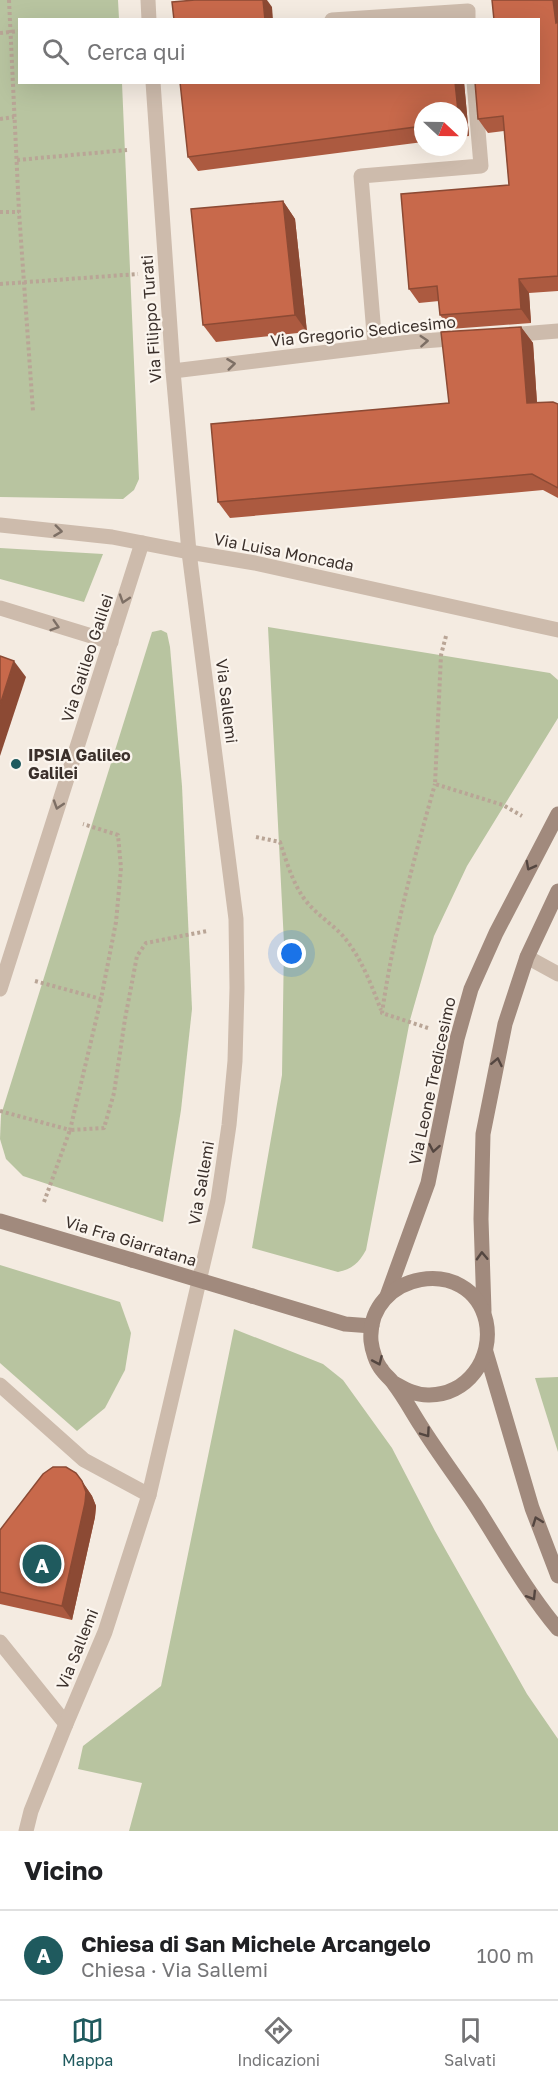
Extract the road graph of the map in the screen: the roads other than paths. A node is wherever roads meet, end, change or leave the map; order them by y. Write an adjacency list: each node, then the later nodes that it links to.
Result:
1 (148, 0): 2 (street)
2 (149, 18)
3 (362, 18): 4 (street)
4 (468, 18)
5 (153, 84): 9 (street, Via Filippo Turati)
6 (474, 84): 8 (street)
7 (558, 331): 8 (street, Via Gregorio Sedicesimo, one-way to 7)
8 (375, 346): 9 (street, Via Gregorio Sedicesimo, one-way to 8)
9 (173, 371): 12 (street, Via Filippo Turati)
10 (0, 525): 11 (street, Via Luisa Moncada, one-way to 11)
11 (142, 543): 12 (street, Via Luisa Moncada); 15 (street, Via Galileo Galilei, one-way to 15)
12 (189, 552): 14 (street, Via Luisa Moncada); 28 (street, Via Sallemi)
13 (0, 608): 15 (street, one-way to 15)
14 (558, 630)
15 (111, 642): 20 (street, Via Galileo Galilei, one-way to 20)
16 (558, 814): 22 (main road, Via Leone Tredicesimo, one-way to 22)
17 (558, 891): 18 (main road)
18 (527, 957): 19 (street); 23 (main road, one-way to 18)
19 (558, 974)
20 (0, 989)
21 (0, 1221): 24 (main road, Via Fra Giarratana, bridge)
22 (387, 1296): 23 (main road); 24 (main road)
23 (484, 1314): 25 (main road)
24 (372, 1326): 26 (main road, one-way to 26)
25 (486, 1352): 26 (main road); 29 (main road, one-way to 25)
26 (394, 1383): 30 (main road, one-way to 30)
27 (0, 1385): 28 (street)
28 (149, 1495): 32 (street, Via Sallemi)
29 (558, 1576)
30 (558, 1629)
31 (0, 1642): 32 (street)
32 (66, 1724): 33 (street, Via Sallemi)
33 (26, 1831)

